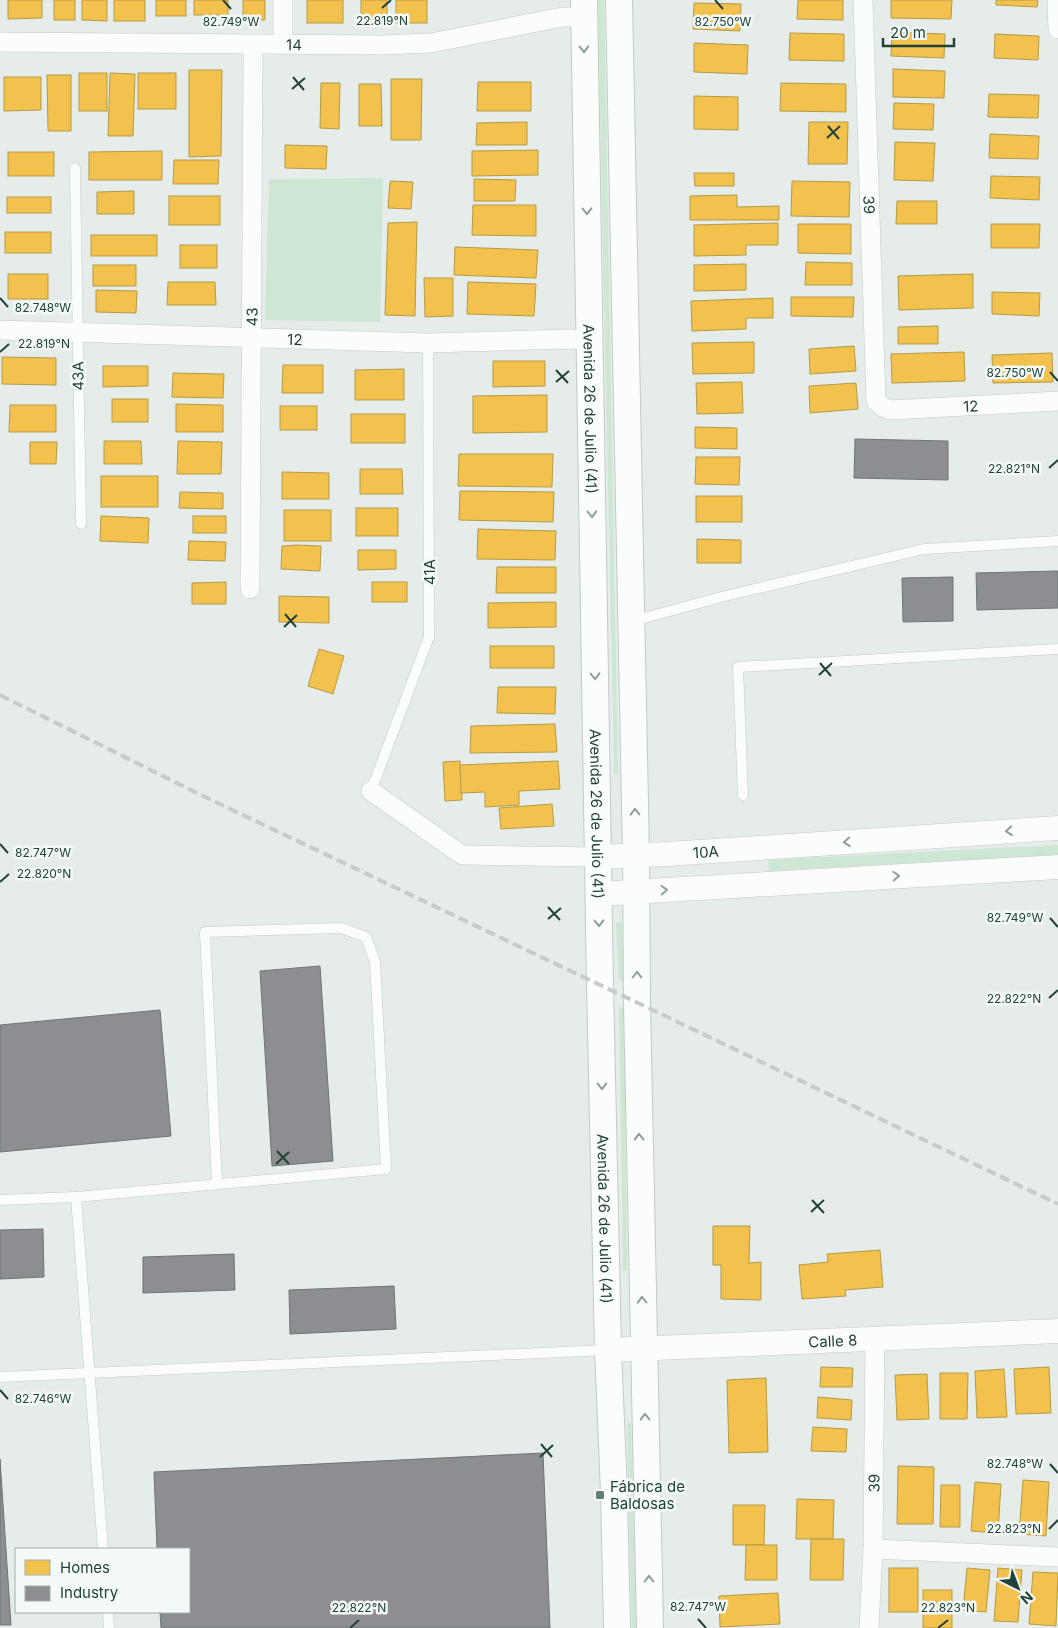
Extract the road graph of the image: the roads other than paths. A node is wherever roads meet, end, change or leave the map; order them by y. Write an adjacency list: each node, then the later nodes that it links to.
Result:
1 (283, 0): 8 (street)
2 (619, 0): 21 (main road)
3 (863, 0): 17 (street, 39)
4 (1058, 0): 6 (street)
5 (584, 9): 8 (street, 14); 14 (main road, Avenida 26 de Julio (41), one-way to 14)
6 (1058, 29)
7 (0, 42): 9 (street, 14)
8 (284, 44): 9 (street, 14)
9 (253, 45): 13 (street, 43)
10 (75, 168): 12 (lane, 43A)
11 (0, 330): 12 (street, 12)
12 (77, 332): 13 (street, 12); 18 (lane, 43A)
13 (251, 338): 15 (street, 12); 20 (street, 43)
14 (589, 340): 15 (street, 12); 27 (main road, Avenida 26 de Julio (41), one-way to 27)
15 (428, 342): 23 (lane, 41A)
16 (1058, 401): 17 (street, 12)
17 (883, 407)
18 (81, 524)
19 (1058, 541): 21 (lane)
20 (250, 589)
21 (632, 622): 26 (main road, one-way to 21)
22 (1058, 648): 24 (lane)
23 (372, 791): 27 (street, 10A)
24 (744, 795)
25 (1058, 828): 26 (street, 10A, one-way to 26)
26 (636, 855): 27 (street, 10A); 29 (main road)
27 (598, 857): 30 (main road, Avenida 26 de Julio (41))
28 (1058, 867): 29 (street, one-way to 28)
29 (636, 890): 30 (street); 36 (main road, one-way to 29)
30 (598, 894): 37 (main road, Avenida 26 de Julio (41), one-way to 37)
31 (217, 1184): 31 (lane); 32 (lane)
32 (76, 1197): 33 (lane); 38 (lane)
33 (0, 1200)
34 (1058, 1332): 35 (street, Calle 8)
35 (875, 1338): 36 (street, Calle 8); 41 (street, 39)
36 (643, 1349): 37 (street, Calle 8); 46 (main road, one-way to 36)
37 (608, 1350): 38 (lane); 45 (main road, Avenida 26 de Julio (41))
38 (90, 1373): 39 (lane); 40 (lane)
39 (0, 1377)
40 (103, 1548)
41 (873, 1549): 42 (street); 47 (street, 39)
42 (1058, 1558)
43 (108, 1613): 44 (lane)
44 (109, 1628)
45 (617, 1628)
46 (650, 1628)
47 (869, 1628)

